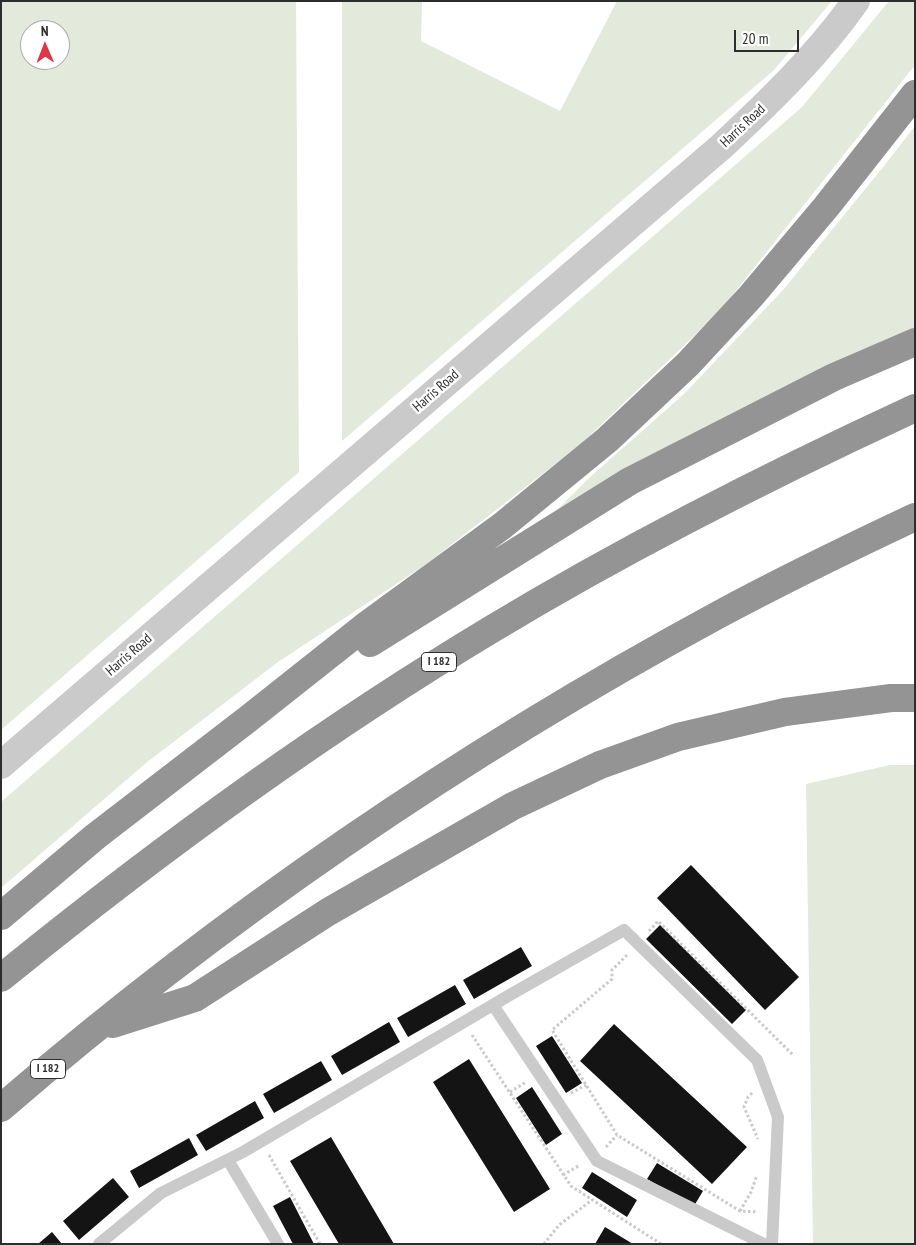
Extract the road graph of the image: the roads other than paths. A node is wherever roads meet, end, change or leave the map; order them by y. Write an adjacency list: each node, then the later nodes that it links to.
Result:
1 (856, 1): 8 (street, Harris Road)
2 (915, 94): 7 (highway)
3 (915, 342): 7 (highway)
4 (915, 408): 10 (highway, I 182)
5 (915, 517): 12 (highway, I 182)
6 (915, 698): 12 (highway)
7 (248, 719): 9 (highway)
8 (1, 766)
9 (1, 916)
10 (1, 978)
11 (493, 1005): 14 (lane); 17 (lane); 18 (lane)
12 (95, 1030): 13 (highway, I 182)
13 (1, 1108)
14 (228, 1160): 15 (lane); 16 (lane)
15 (99, 1244)
16 (278, 1244)
17 (764, 1244)
18 (772, 1244)

